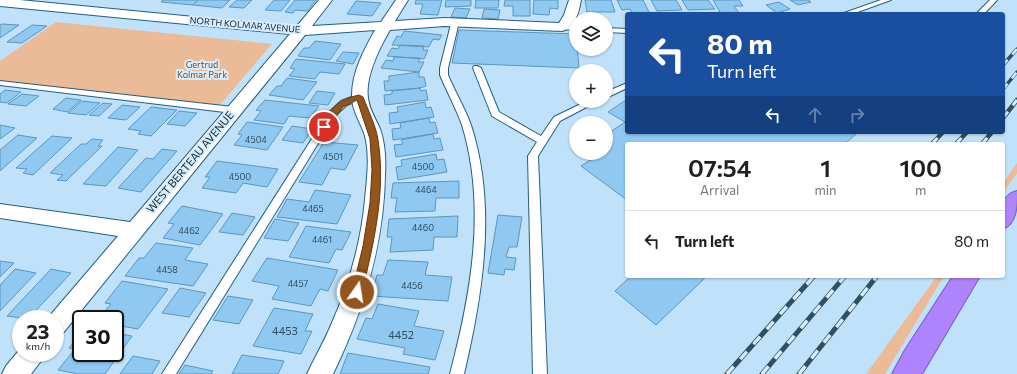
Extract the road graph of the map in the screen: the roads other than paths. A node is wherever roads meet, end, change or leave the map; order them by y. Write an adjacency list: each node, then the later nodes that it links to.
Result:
1 (326, 0): 15 (street, WEST BERTEAU AVENUE)
2 (402, 0): 11 (street)
3 (575, 0): 12 (street)
4 (888, 0): 7 (lane)
5 (994, 0): 9 (lane)
6 (0, 2): 15 (street, NORTH KOLMAR AVENUE)
7 (854, 11): 8 (lane)
8 (851, 12)
9 (982, 12)
10 (455, 22): 11 (street, NORTH KOLMAR AVENUE); 12 (street, NORTH KOLMAR AVENUE); 35 (lane)
11 (383, 27): 15 (street, NORTH KOLMAR AVENUE); 21 (street)
12 (562, 27): 13 (lane)
13 (569, 28)
14 (613, 30): 16 (lane)
15 (299, 31): 23 (street, WEST BERTEAU AVENUE)
16 (625, 31)
17 (477, 68): 24 (lane)
18 (0, 83): 23 (lane)
19 (625, 86): 20 (lane)
20 (613, 92)
21 (359, 97): 33 (lane); 34 (street)
22 (580, 108): 24 (lane)
23 (233, 110): 28 (street, WEST BERTEAU AVENUE)
24 (542, 141): 36 (lane)
25 (1017, 199): 27 (highway)
26 (0, 211): 28 (street)
27 (1005, 217)
28 (134, 230): 30 (street, WEST BERTEAU AVENUE)
29 (966, 278): 37 (highway)
30 (64, 315)
31 (25, 362): 32 (street)
32 (15, 374)
33 (169, 374)
34 (320, 374)
35 (457, 374)
36 (540, 374)
37 (907, 374)

